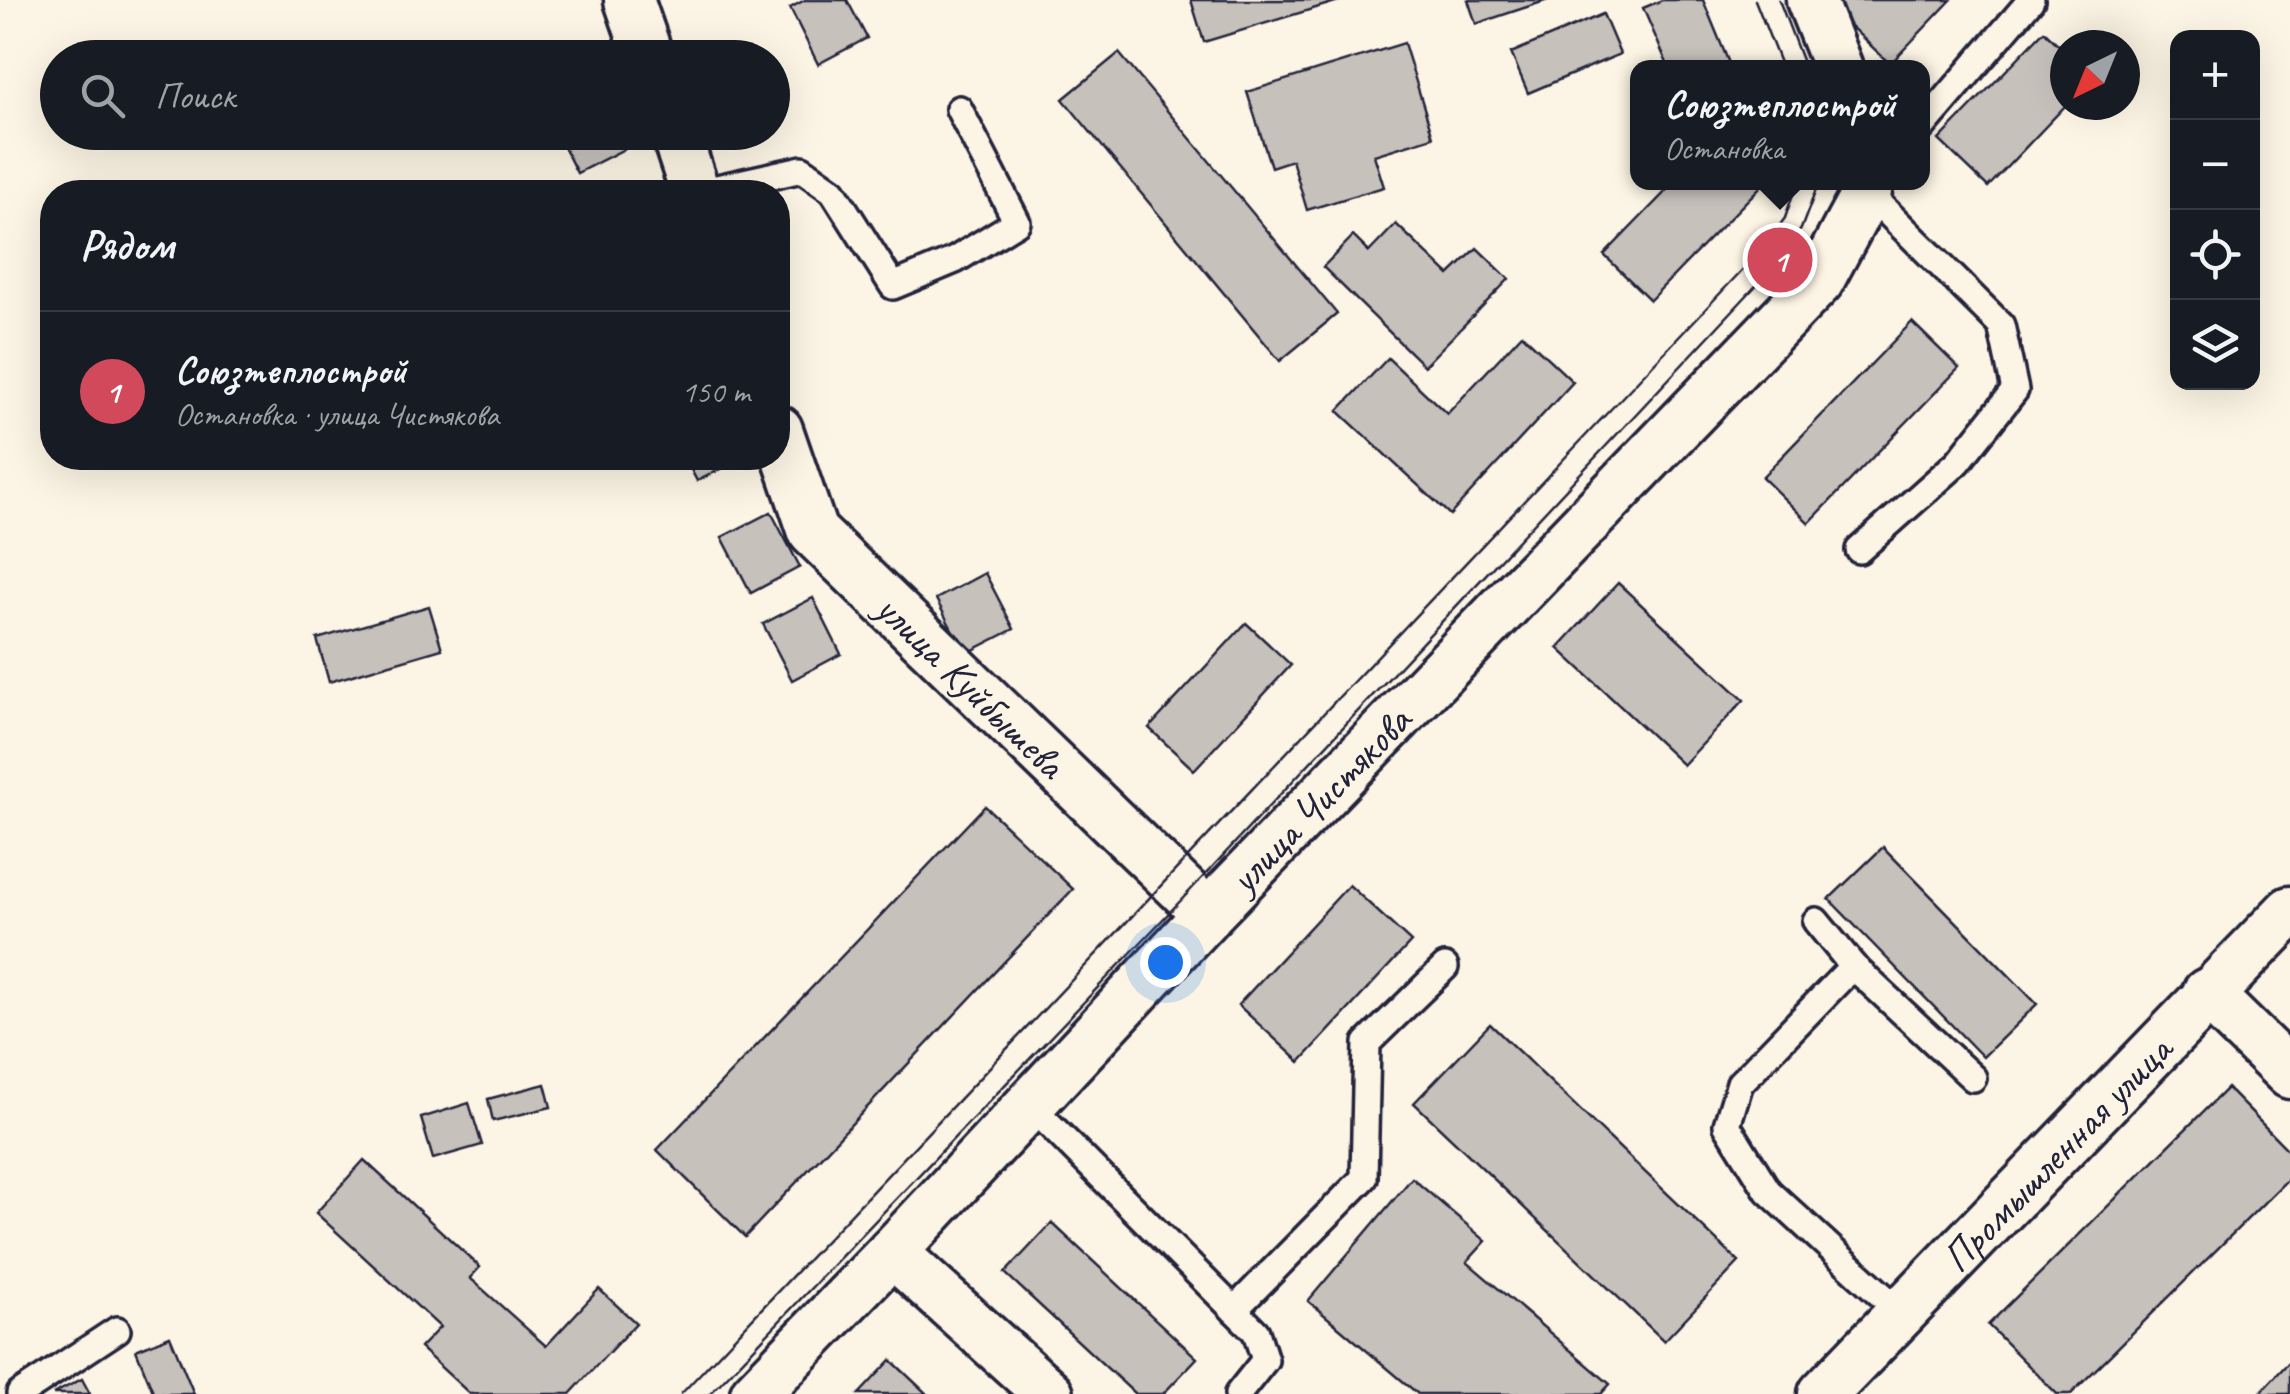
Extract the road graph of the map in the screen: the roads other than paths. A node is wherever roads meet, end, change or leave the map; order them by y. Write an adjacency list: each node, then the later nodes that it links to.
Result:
1 (629, 0): 4 (street)
2 (1812, 0): 5 (street)
3 (2031, 0): 7 (lane)
4 (643, 40)
5 (1835, 60)
6 (958, 108): 10 (lane)
7 (1930, 118)
8 (681, 150): 9 (street)
9 (692, 180)
10 (752, 180)
11 (1867, 190): 16 (street, улица Чистякова)
12 (1873, 190): 14 (lane)
13 (790, 465): 16 (street, улица Куйбышева)
14 (1859, 550)
15 (2290, 910): 20 (street, Промышленная улица)
16 (1208, 914): 24 (street, улица Чистякова)
17 (1816, 922): 18 (lane)
18 (1852, 966): 22 (lane); 26 (lane)
19 (1444, 967): 25 (lane)
20 (2207, 994): 21 (street); 26 (street, Промышленная улица)
21 (2290, 1074)
22 (1973, 1078)
23 (1048, 1123): 25 (lane)
24 (892, 1252): 29 (street, улица Чистякова); 30 (street)
25 (1234, 1310): 31 (lane)
26 (1900, 1312): 32 (street, Промышленная улица)
27 (117, 1330): 28 (lane)
28 (20, 1394)
29 (754, 1394)
30 (1050, 1394)
31 (1238, 1394)
32 (1822, 1394)

